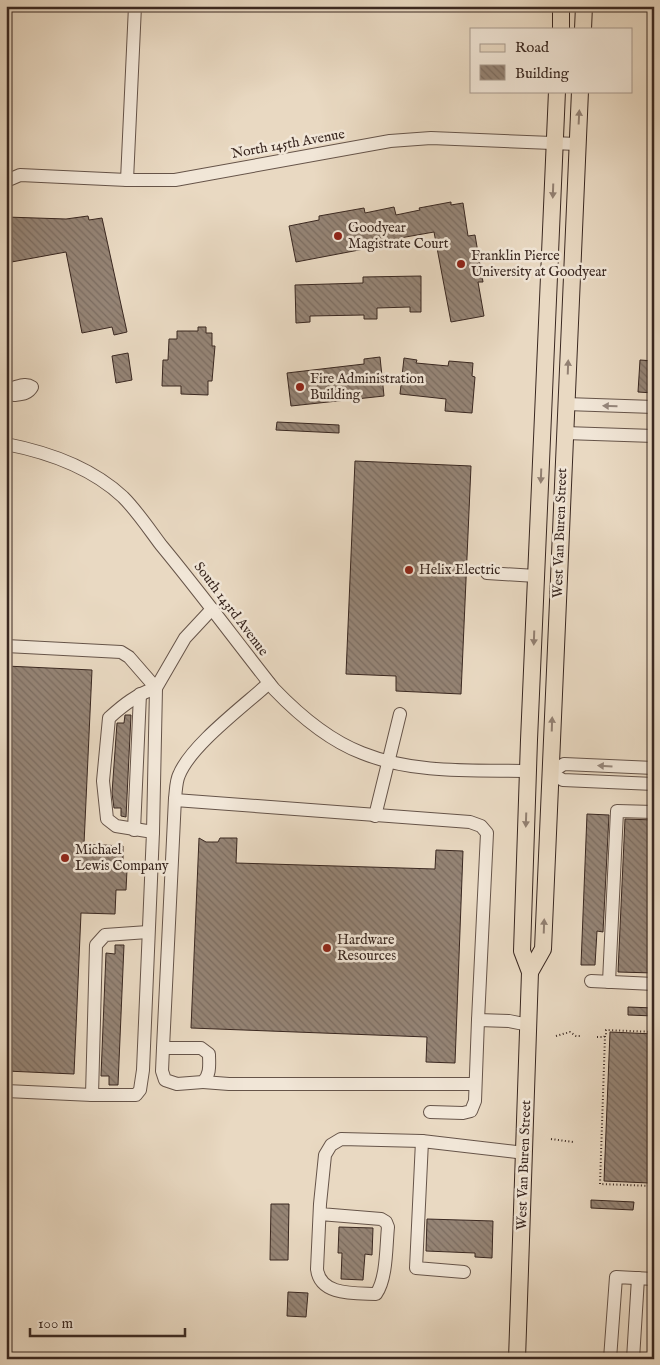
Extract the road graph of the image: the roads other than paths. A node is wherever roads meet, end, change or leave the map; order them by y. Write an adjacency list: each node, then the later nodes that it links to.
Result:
1 (135, 6): 10 (street)
2 (562, 6): 4 (main road)
3 (584, 6): 5 (main road)
4 (560, 28)
5 (583, 28)
6 (557, 92): 8 (main road, West Van Buren Street)
7 (580, 92): 9 (main road, West Van Buren Street, one-way to 7)
8 (555, 143): 9 (street, North 145th Avenue); 10 (street, North 145th Avenue); 12 (main road, West Van Buren Street, one-way to 12)
9 (577, 144): 13 (main road, West Van Buren Street, one-way to 9)
10 (127, 180): 11 (street, North 145th Avenue)
11 (6, 181)
12 (545, 368): 15 (main road); 19 (main road, West Van Buren Street, one-way to 19)
13 (566, 404): 14 (street, one-way to 13); 15 (main road, West Van Buren Street)
14 (654, 407)
15 (564, 433): 16 (street); 29 (main road, West Van Buren Street, one-way to 15)
16 (654, 436)
17 (6, 444): 20 (street, South 143rd Avenue)
18 (487, 573): 19 (street)
19 (536, 576): 28 (main road, West Van Buren Street, one-way to 28)
20 (212, 609): 22 (street, South 143rd Avenue); 23 (street)
21 (6, 646): 23 (street)
22 (269, 683): 26 (street, South 143rd Avenue); 31 (street)
23 (156, 688): 24 (street); 35 (street)
24 (140, 694): 34 (street); 34 (street)
25 (400, 714): 26 (street)
26 (389, 761): 28 (street, South 143rd Avenue); 33 (street)
27 (654, 768): 29 (street, one-way to 29)
28 (528, 771): 29 (main road); 37 (main road, West Van Buren Street, one-way to 37)
29 (550, 772): 30 (street); 37 (main road, West Van Buren Street, one-way to 29)
30 (654, 784)
31 (174, 800): 33 (street); 43 (street)
32 (654, 812): 39 (street)
33 (375, 816): 41 (street)
34 (134, 830): 35 (street)
35 (153, 832): 36 (street)
36 (148, 932): 47 (street); 47 (street)
37 (530, 972): 42 (main road, West Van Buren Street)
38 (592, 981): 39 (street)
39 (609, 982): 40 (street)
40 (654, 984)
41 (478, 1020): 42 (street); 45 (street)
42 (529, 1024): 50 (main road, West Van Buren Street)
43 (163, 1048): 44 (street); 44 (street)
44 (203, 1082): 45 (street)
45 (475, 1084): 48 (street)
46 (6, 1092): 47 (street)
47 (92, 1095)
48 (430, 1112)
49 (422, 1141): 50 (street); 51 (street); 52 (street)
50 (525, 1153): 55 (main road, West Van Buren Street)
51 (320, 1214): 51 (street)
52 (464, 1272)
53 (638, 1278): 54 (street); 56 (street); 57 (street)
54 (654, 1279)
55 (517, 1359)
56 (610, 1359)
57 (633, 1359)

